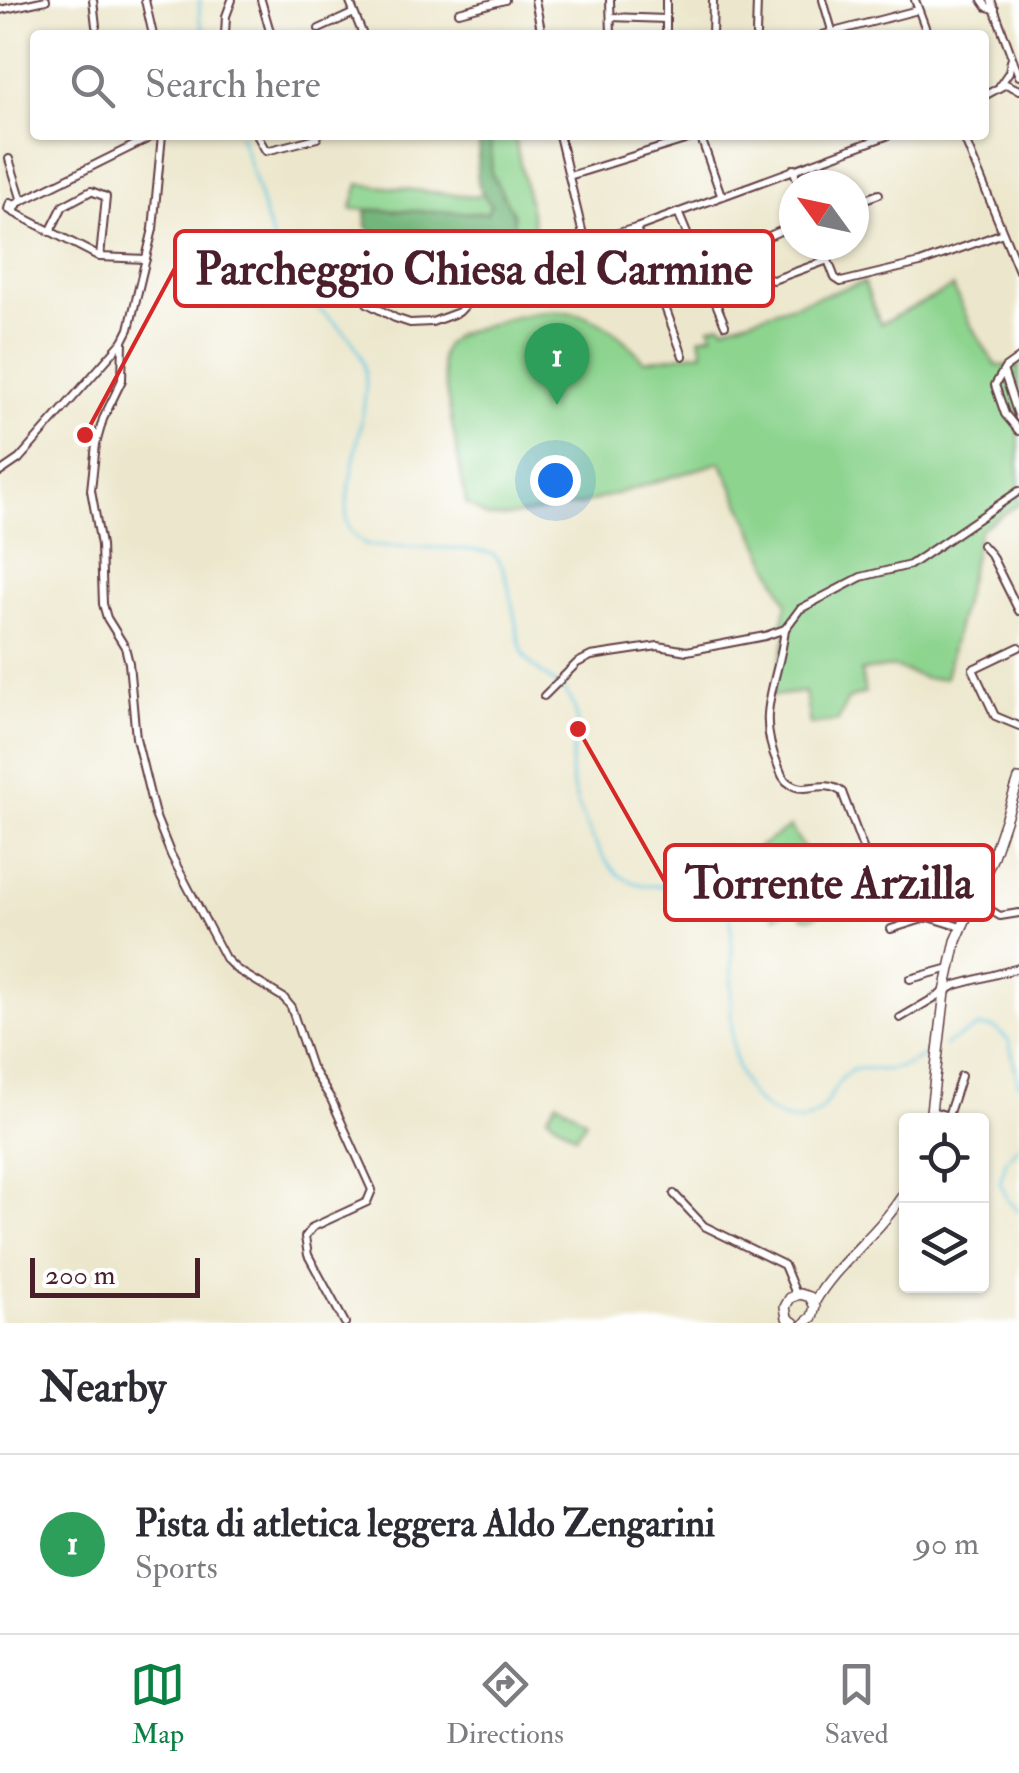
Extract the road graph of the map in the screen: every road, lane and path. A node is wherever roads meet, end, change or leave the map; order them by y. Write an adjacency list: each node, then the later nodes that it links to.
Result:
1 (46, 0): 17 (street)
2 (93, 0): 24 (street)
3 (146, 0): 26 (street)
4 (232, 0): 27 (street)
5 (263, 0): 28 (street)
6 (349, 0): 20 (street)
7 (505, 0): 21 (street)
8 (535, 0): 30 (street)
9 (610, 0): 22 (street)
10 (666, 0): 23 (street)
11 (713, 0): 33 (street)
12 (757, 0): 34 (street)
13 (823, 0): 35 (street)
14 (915, 0): 37 (street)
15 (982, 0): 18 (street)
16 (991, 0): 18 (street)
17 (0, 10)
18 (995, 10): 38 (street)
19 (914, 11): 36 (street)
20 (354, 12): 25 (street); 29 (street)
21 (459, 12)
22 (611, 18): 23 (street); 31 (street)
23 (666, 19): 32 (street)
24 (96, 26)
25 (319, 29)
26 (152, 30)
27 (225, 30)
28 (270, 30)
29 (361, 30)
30 (541, 30)
31 (611, 30)
32 (666, 30)
33 (712, 30)
34 (756, 30)
35 (832, 30)
36 (847, 30)
37 (926, 30)
38 (1012, 56): 39 (street); 40 (street)
39 (1019, 76)
40 (995, 89): 41 (street); 42 (street)
41 (1019, 90)
42 (989, 93)
43 (154, 140): 58 (street)
44 (162, 140): 66 (street)
45 (260, 140): 46 (street)
46 (312, 140)
47 (561, 140): 54 (street)
48 (684, 140): 54 (street)
49 (702, 140): 56 (street)
50 (862, 140): 53 (street)
51 (966, 140): 63 (street)
52 (9, 159): 58 (street)
53 (793, 169): 56 (street)
54 (569, 176): 64 (street)
55 (880, 194): 57 (street)
56 (720, 196): 59 (street)
57 (869, 198)
58 (12, 207): 62 (street)
59 (678, 212): 60 (street); 70 (street)
60 (636, 228): 64 (street); 72 (street)
61 (779, 231): 67 (street)
62 (50, 232): 65 (street); 65 (street)
63 (1003, 232): 67 (street); 68 (street)
64 (585, 244): 69 (street)
65 (100, 257): 66 (street)
66 (147, 258): 71 (street)
67 (828, 260)
68 (1019, 272)
69 (368, 303)
70 (724, 325)
71 (123, 340): 77 (street); 107 (street)
72 (683, 356)
73 (1019, 358): 74 (street)
74 (1004, 372): 75 (street); 76 (street)
75 (1019, 418)
76 (1019, 432)
77 (0, 472)
78 (1019, 491): 81 (street)
79 (982, 545): 80 (street)
80 (1019, 612)
81 (785, 629): 83 (street); 87 (street)
82 (1019, 647): 84 (street)
83 (544, 696)
84 (1019, 726)
85 (1019, 778): 86 (main road)
86 (992, 859): 87 (street); 88 (main road)
87 (960, 863): 88 (street)
88 (985, 876): 89 (main road)
89 (974, 900): 90 (street); 91 (main road)
90 (1019, 913)
91 (961, 926): 92 (street); 93 (main road)
92 (891, 930)
93 (950, 968): 95 (street); 96 (main road)
94 (1019, 968): 96 (street)
95 (910, 980)
96 (946, 992): 97 (street); 99 (main road)
97 (900, 1018)
98 (961, 1076): 100 (street)
99 (931, 1113)
100 (949, 1113)
101 (674, 1194): 104 (street)
102 (899, 1200): 103 (main road)
103 (824, 1286): 104 (main road); 106 (main road)
104 (799, 1294): 105 (main road); 106 (main road)
105 (785, 1311): 108 (main road); 109 (main road)
106 (815, 1313): 110 (main road)
107 (346, 1323)
108 (777, 1323)
109 (793, 1323)
110 (805, 1323)

